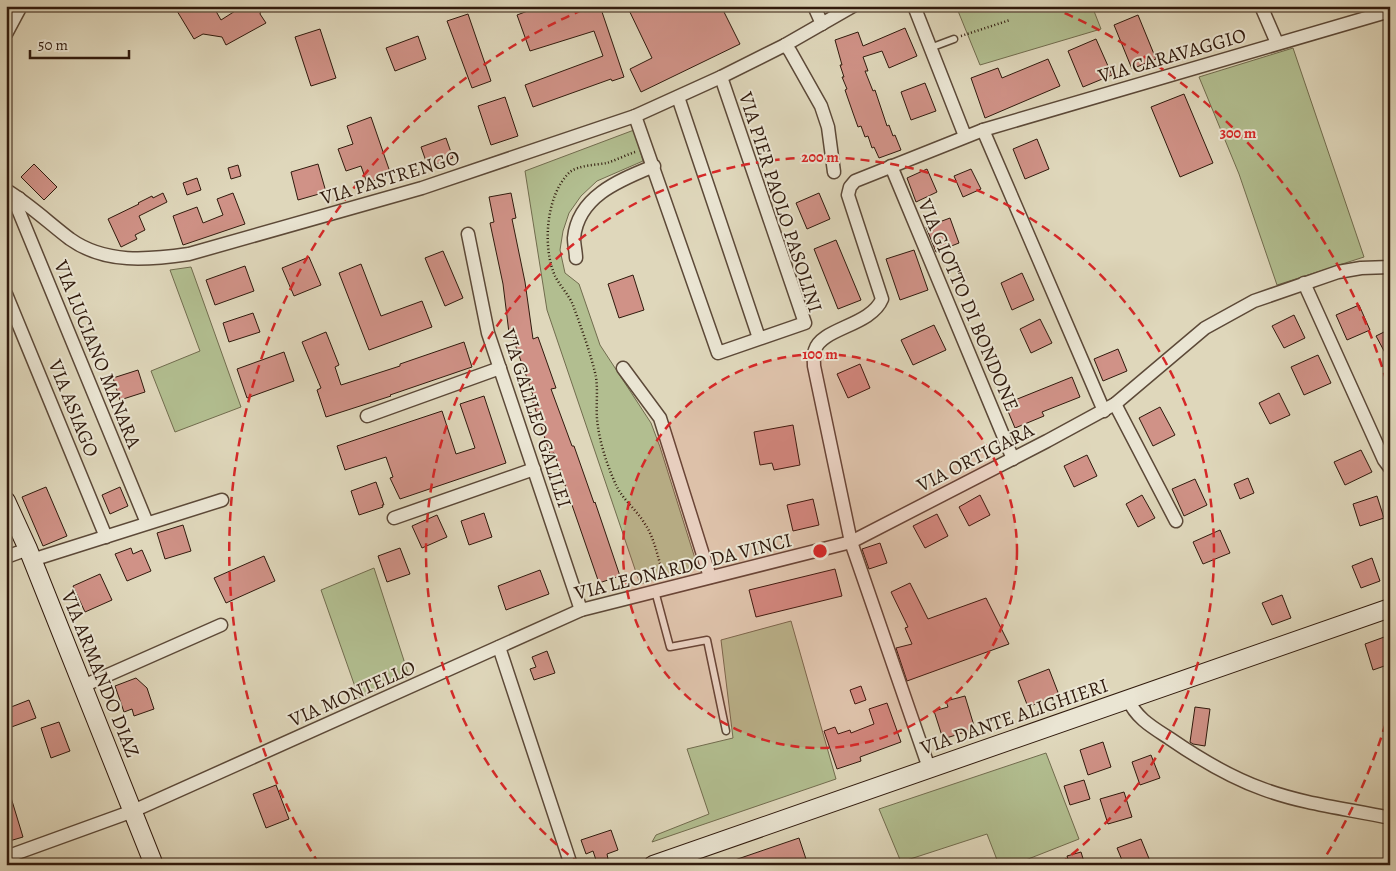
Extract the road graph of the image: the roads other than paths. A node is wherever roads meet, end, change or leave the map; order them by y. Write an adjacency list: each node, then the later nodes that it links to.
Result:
1 (21, 6): 8 (street)
2 (814, 6): 7 (street)
3 (853, 6): 7 (street, VIA PASTRENGO)
4 (914, 6): 12 (street)
5 (1261, 6): 10 (street)
6 (1390, 11): 10 (street, VIA CARAVAGGIO)
7 (822, 24): 11 (street, VIA PASTRENGO)
8 (6, 34)
9 (954, 39): 12 (lane)
10 (1277, 43): 16 (street, VIA CARAVAGGIO)
11 (785, 44): 13 (street, VIA PASTRENGO); 20 (street)
12 (930, 48): 17 (street)
13 (720, 77): 14 (street, VIA PASTRENGO); 28 (street, VIA PIER PAOLO PASOLINI)
14 (678, 97): 15 (street, VIA PASTRENGO); 28 (street)
15 (635, 116): 18 (street, VIA PIER PAOLO PASOLINI); 22 (street, VIA PASTRENGO)
16 (983, 130): 17 (street, VIA CARAVAGGIO); 32 (street)
17 (965, 136): 19 (street, VIA CARAVAGGIO)
18 (654, 166): 24 (street); 28 (street, VIA PIER PAOLO PASOLINI)
19 (891, 166): 34 (street, VIA GIOTTO DI BONDONE); 43 (street, VIA CARAVAGGIO)
20 (834, 172)
21 (6, 190): 22 (street, VIA PASTRENGO)
22 (19, 198): 41 (street, VIA LUCIANO MANARA)
23 (468, 234): 29 (street, VIA GALILEO GALILEI)
24 (576, 258)
25 (1390, 267): 26 (street, VIA ORTIGARA)
26 (1304, 283): 31 (street, VIA ORTIGARA); 35 (street)
27 (6, 294): 42 (street, VIA ASIAGO)
28 (759, 338)
29 (500, 368): 33 (street); 36 (street, VIA GALILEO GALILEI)
30 (623, 368): 46 (street)
31 (1115, 404): 32 (street, VIA ORTIGARA); 40 (street)
32 (1104, 411): 34 (street, VIA ORTIGARA)
33 (367, 416)
34 (1013, 459): 43 (street, VIA ORTIGARA)
35 (1390, 468)
36 (534, 469): 39 (street); 49 (street, VIA GALILEO GALILEI)
37 (222, 500): 41 (street)
38 (6, 501): 44 (street, VIA ARMANDO DIAZ)
39 (394, 518)
40 (1176, 521)
41 (147, 524): 42 (street)
42 (106, 537): 44 (street)
43 (851, 542): 46 (street, VIA LEONARDO DA VINCI); 55 (street)
44 (30, 555): 45 (street); 52 (street, VIA ARMANDO DIAZ)
45 (6, 557)
46 (710, 577): 47 (street, VIA LEONARDO DA VINCI)
47 (661, 590): 49 (street, VIA LEONARDO DA VINCI); 54 (lane)
48 (1390, 608): 53 (street, VIA DANTE ALIGHIERI)
49 (581, 610): 51 (street, VIA LEONARDO DA VINCI)
50 (221, 626): 52 (street)
51 (499, 647): 56 (street, VIA MONTELLO); 60 (street)
52 (83, 686): 56 (street, VIA ARMANDO DIAZ)
53 (1128, 699): 55 (street, VIA DANTE ALIGHIERI); 57 (street)
54 (726, 731)
55 (930, 768): 61 (street, VIA DANTE ALIGHIERI)
56 (133, 811): 58 (street, VIA MONTELLO); 59 (street, VIA ARMANDO DIAZ)
57 (1390, 818)
58 (6, 857)
59 (154, 865)
60 (571, 865)
61 (653, 865)

